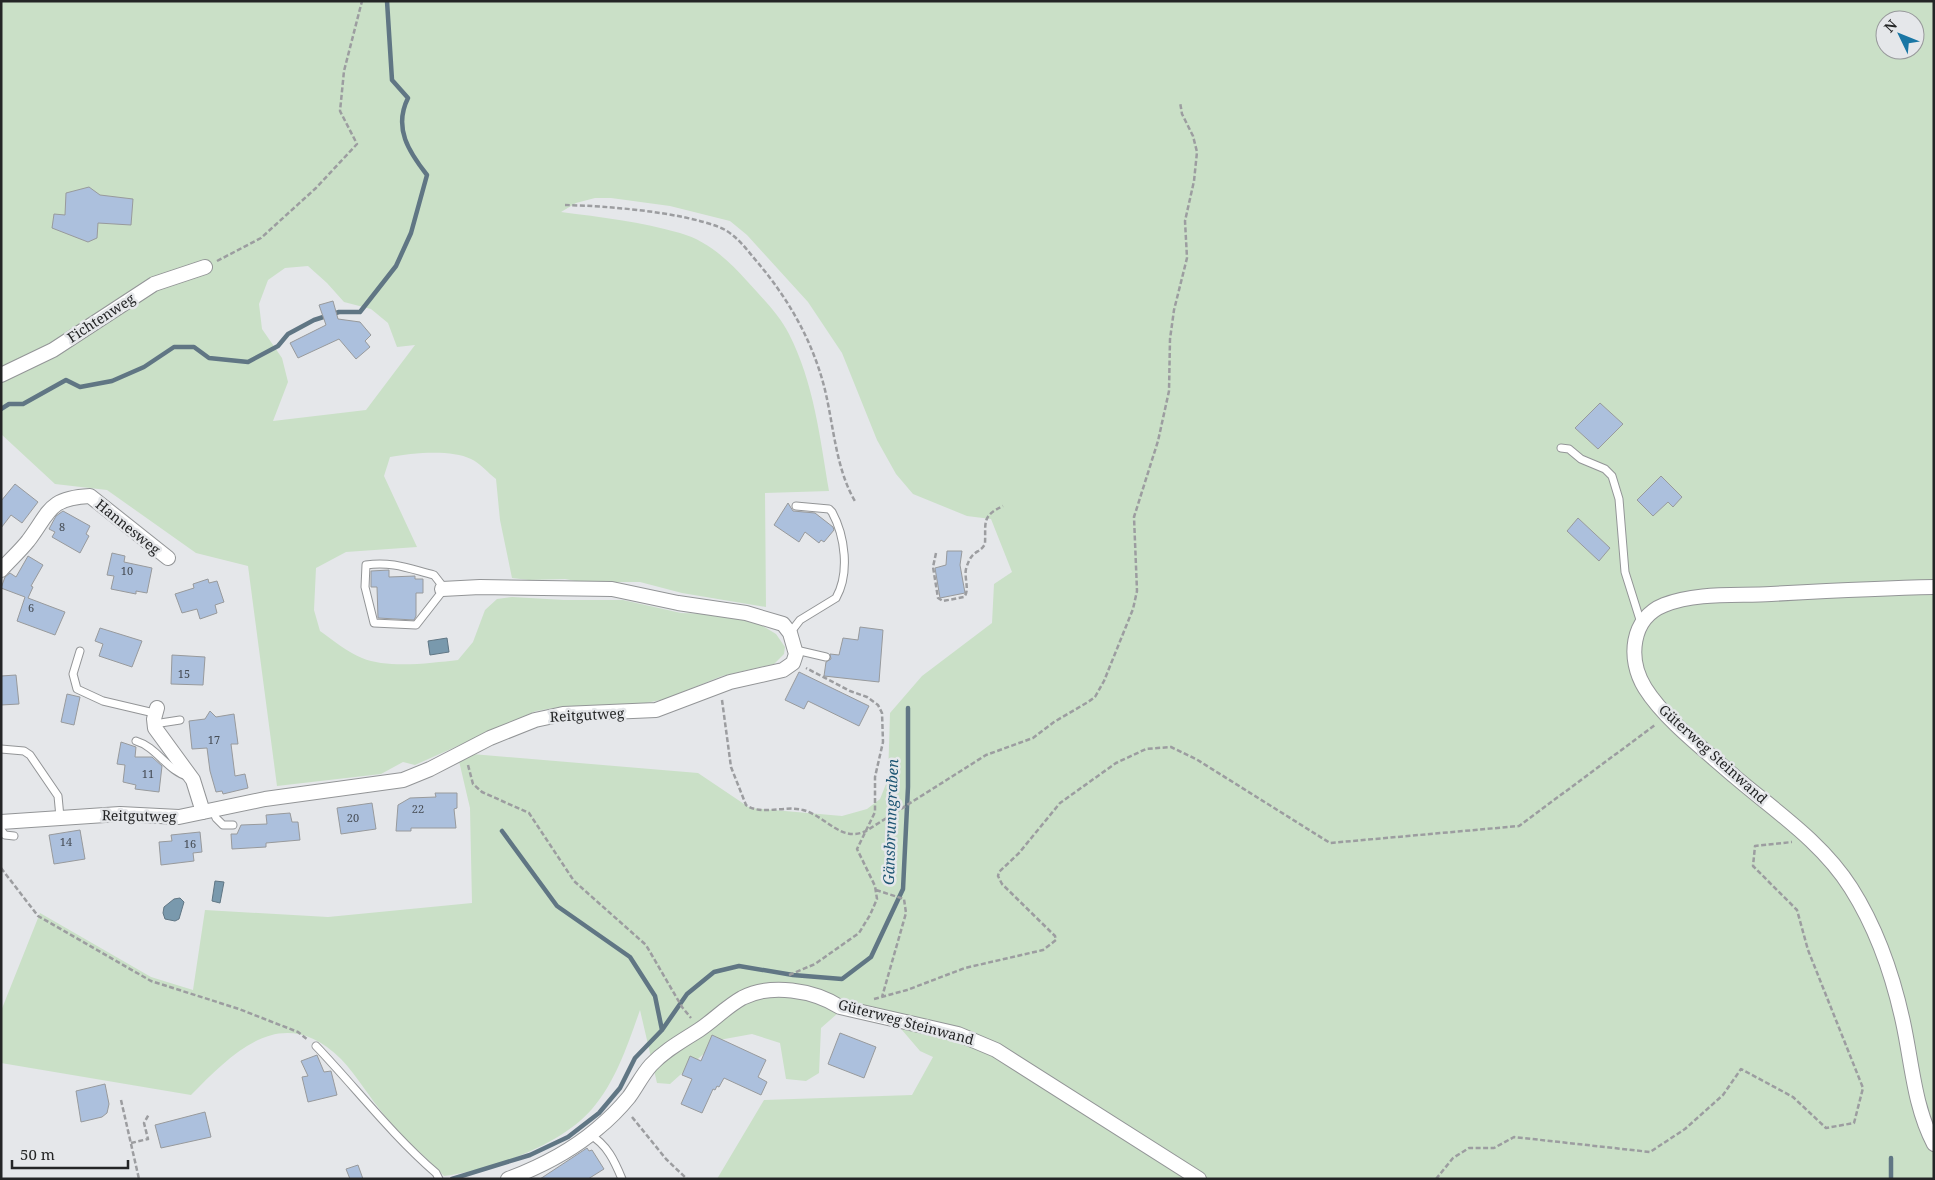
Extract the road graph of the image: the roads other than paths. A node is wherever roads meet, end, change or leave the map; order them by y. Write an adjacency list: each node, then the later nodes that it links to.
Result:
1 (204, 267): 2 (street, Fichtenweg)
2 (1, 375)
3 (1561, 448): 9 (lane)
4 (796, 506): 10 (lane)
5 (168, 558): 6 (street, Hannesweg)
6 (1, 570)
7 (1934, 587): 9 (street)
8 (442, 589): 8 (lane); 10 (street)
9 (1641, 623): 27 (street, Güterweg Steinwand)
10 (790, 633): 12 (street)
11 (80, 651): 14 (lane)
12 (795, 655): 13 (lane); 19 (street, Reitgutweg)
13 (826, 657)
14 (155, 715): 15 (lane); 18 (street)
15 (180, 720)
16 (136, 740): 18 (lane)
17 (1, 749): 20 (lane)
18 (190, 777): 19 (street)
19 (208, 811): 20 (street, Reitgutweg); 22 (lane)
20 (60, 817): 21 (street, Reitgutweg)
21 (1, 822)
22 (233, 825)
23 (1, 830): 24 (lane)
24 (14, 836)
25 (316, 1046): 28 (lane)
26 (590, 1135): 29 (street, Güterweg Steinwand); 30 (lane); 31 (street, Güterweg Steinwand)
27 (1934, 1144)
28 (439, 1178)
29 (509, 1179)
30 (622, 1179)
31 (1199, 1179)

